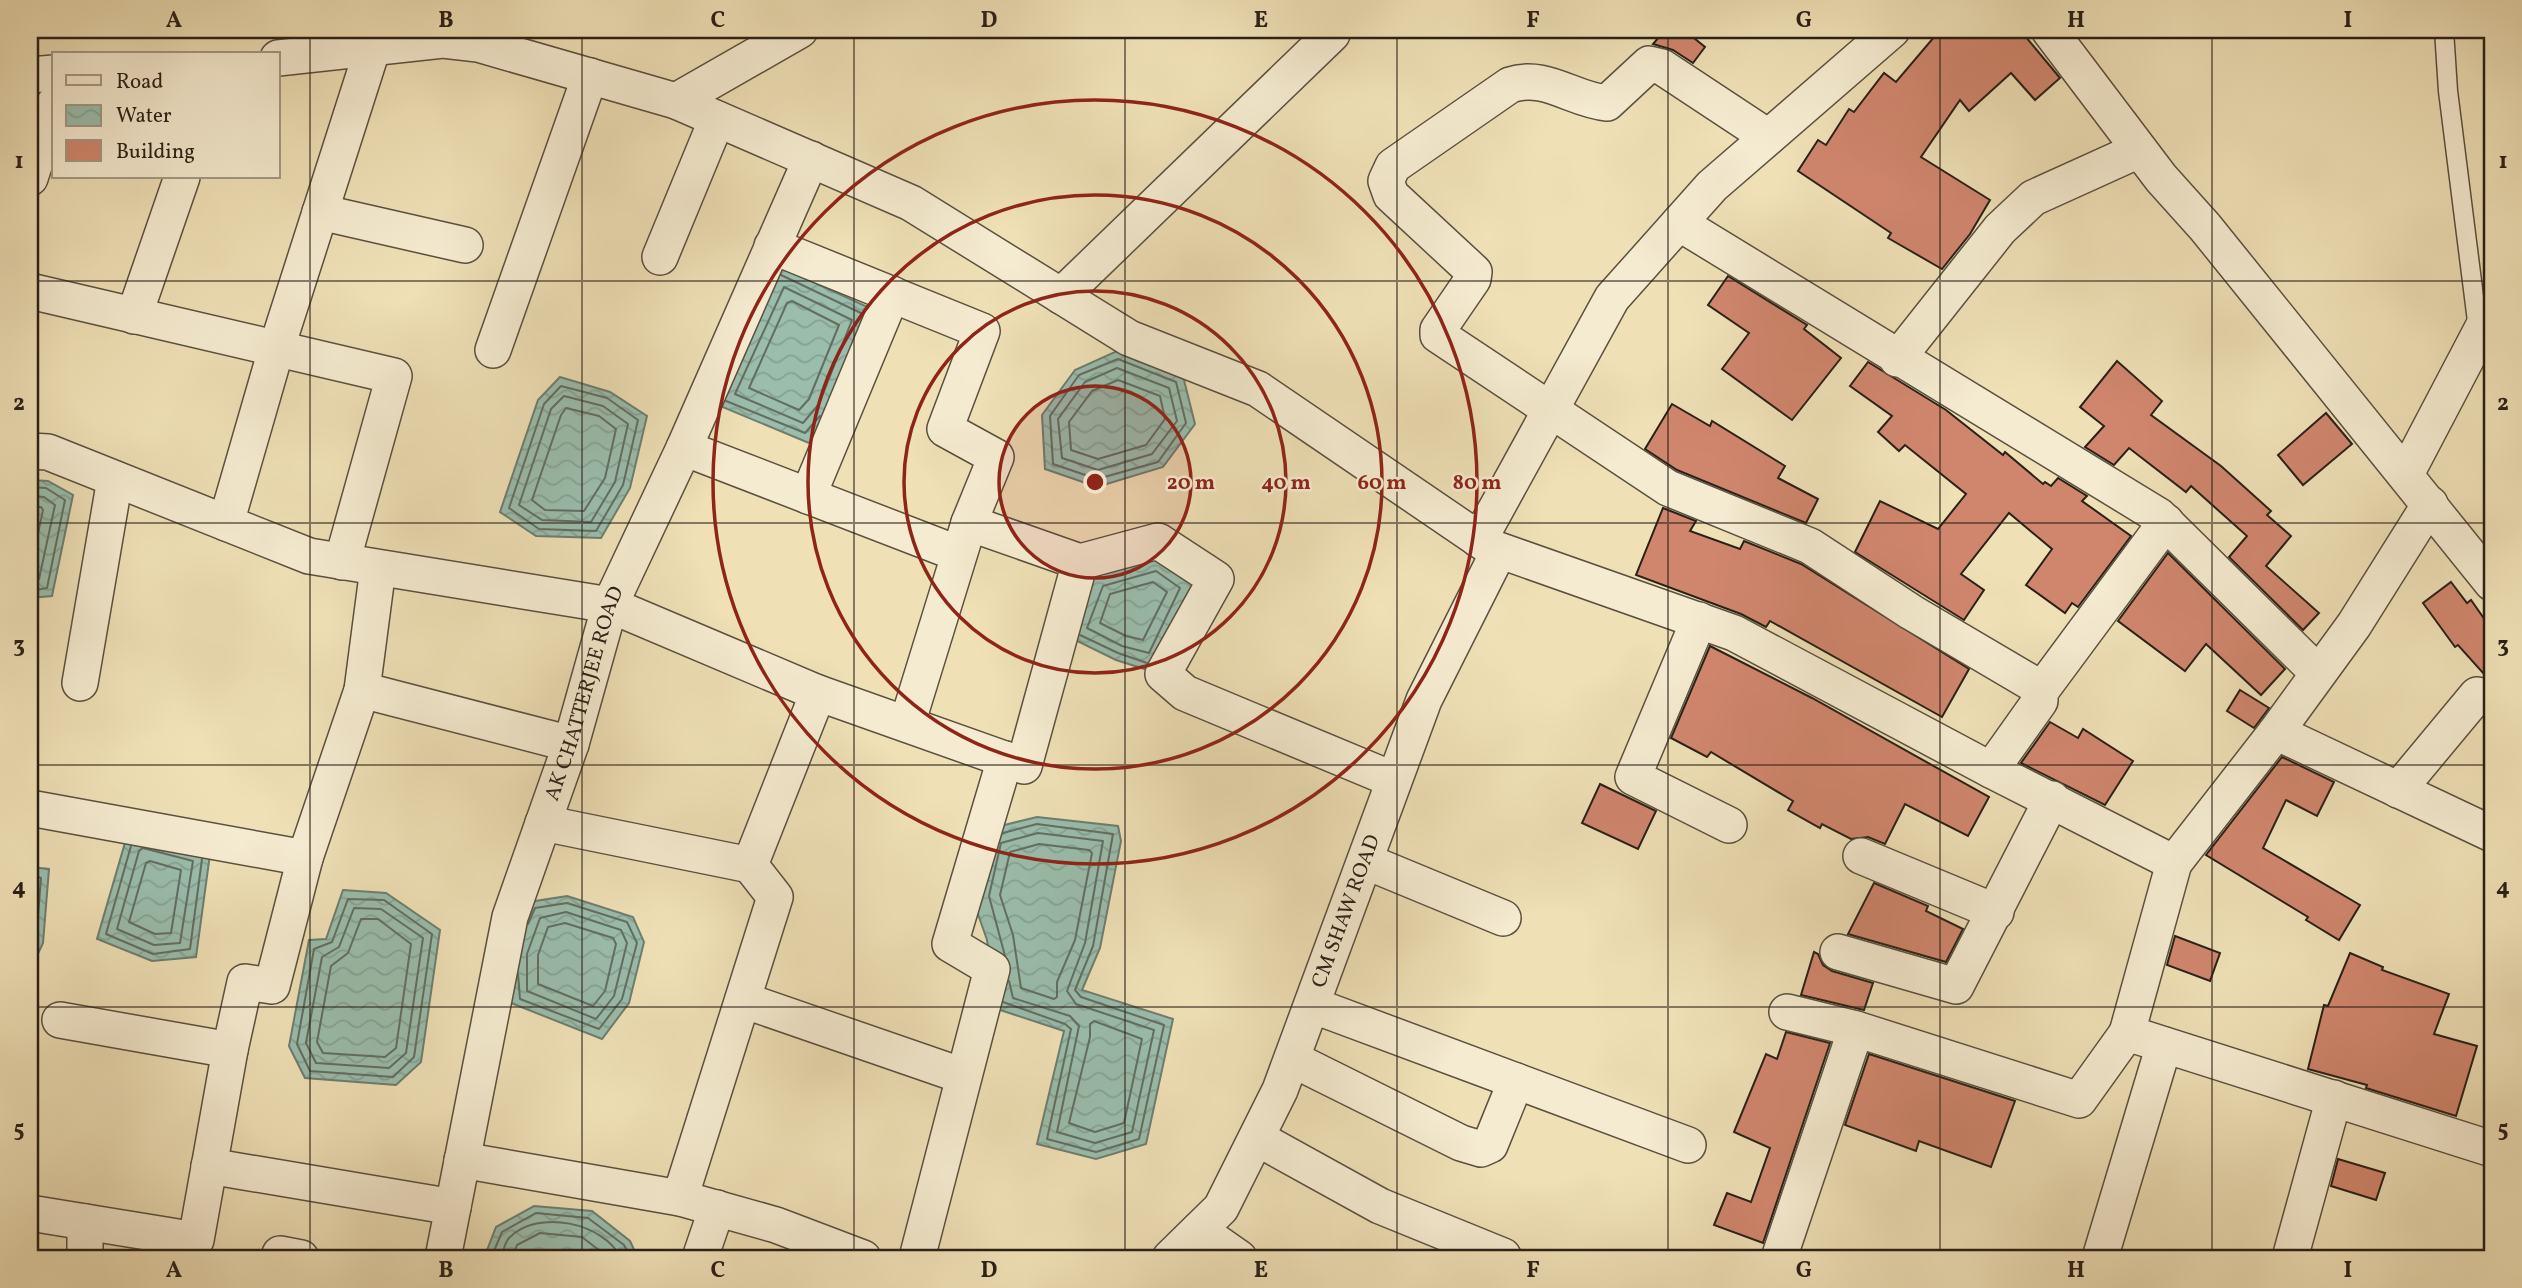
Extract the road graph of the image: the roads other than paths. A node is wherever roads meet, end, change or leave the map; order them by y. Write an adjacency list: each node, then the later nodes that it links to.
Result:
1 (800, 30): 11 (street)
2 (1332, 30): 26 (street)
3 (1892, 30): 14 (street, CM SHAW ROAD)
4 (2049, 30): 15 (street)
5 (2444, 30): 28 (lane)
6 (373, 47): 7 (street); 10 (street); 19 (street)
7 (280, 58)
8 (52, 73): 9 (street)
9 (30, 75)
10 (590, 76): 11 (street); 30 (street)
11 (676, 101): 13 (street)
12 (52, 110): 17 (street)
13 (716, 119): 16 (street); 23 (street)
14 (1768, 137): 20 (street, CM SHAW ROAD); 32 (street)
15 (2139, 150): 31 (street); 35 (street)
16 (811, 159): 22 (street, AK CHATTERJEE ROAD); 26 (street)
17 (30, 178)
18 (182, 178): 27 (street)
19 (320, 212): 21 (street); 29 (street)
20 (1679, 223): 31 (street); 32 (street, CM SHAW ROAD)
21 (465, 245)
22 (772, 246): 25 (street); 33 (street, AK CHATTERJEE ROAD)
23 (660, 257)
24 (30, 291): 27 (street)
25 (892, 294): 37 (street); 41 (street)
26 (1061, 296): 42 (street)
27 (134, 316): 29 (street)
28 (2485, 321): 35 (street)
29 (276, 350): 40 (street); 43 (street)
30 (493, 350)
31 (1897, 359): 39 (street)
32 (1551, 408): 42 (street, CM SHAW ROAD); 52 (street)
33 (684, 448): 37 (street); 47 (street, AK CHATTERJEE ROAD)
34 (30, 451): 36 (street)
35 (2406, 474): 38 (street)
36 (115, 479): 40 (street); 50 (street)
37 (808, 496): 41 (street)
38 (2430, 505): 46 (street); 49 (street)
39 (2166, 522): 49 (street); 52 (street)
40 (226, 523): 43 (street)
41 (964, 539): 44 (street); 55 (street)
42 (1489, 545): 48 (street); 60 (street, CM SHAW ROAD)
43 (342, 562): 45 (street)
44 (1080, 562): 58 (street); 60 (street)
45 (378, 568): 47 (street); 51 (street)
46 (2492, 583)
47 (610, 605): 53 (street); 57 (street, AK CHATTERJEE ROAD)
48 (1699, 620): 59 (street); 65 (street)
49 (2318, 672): 56 (street)
50 (80, 683)
51 (362, 690): 57 (street); 68 (street)
52 (2040, 692): 59 (street)
53 (818, 693): 55 (street); 71 (street)
54 (2476, 695): 61 (street)
55 (907, 724): 58 (street)
56 (2276, 732): 61 (street); 70 (street)
57 (571, 744): 64 (street, AK CHATTERJEE ROAD)
58 (1005, 759): 84 (street)
59 (1991, 770): 62 (street)
60 (1394, 780): 69 (street, CM SHAW ROAD)
61 (2398, 790): 66 (street)
62 (2052, 799): 70 (street); 72 (street)
63 (30, 808): 68 (street)
64 (543, 823): 71 (street); 90 (street, AK CHATTERJEE ROAD)
65 (1728, 825)
66 (2492, 834)
67 (1861, 856): 72 (street)
68 (305, 858): 82 (street)
69 (1365, 861): 73 (street); 76 (street, CM SHAW ROAD)
70 (2174, 863): 80 (street)
71 (750, 865): 75 (street)
72 (1996, 912): 74 (street)
73 (1503, 918)
74 (1838, 952)
75 (743, 1000): 84 (street); 92 (street)
76 (1312, 1005): 83 (street, CM SHAW ROAD); 85 (street)
77 (1787, 1012): 79 (street)
78 (60, 1020): 82 (street)
79 (1856, 1029): 80 (street); 106 (street)
80 (2127, 1033): 81 (street)
81 (2164, 1045): 86 (street); 107 (street)
82 (230, 1050): 91 (street)
83 (1292, 1059): 85 (street); 87 (street, CM SHAW ROAD)
84 (963, 1076): 103 (street)
85 (1516, 1081): 88 (street)
86 (2334, 1098): 89 (street); 108 (street)
87 (1257, 1138): 97 (street, CM SHAW ROAD); 98 (street)
88 (1688, 1145)
89 (2492, 1146)
90 (462, 1160): 92 (street); 93 (street, AK CHATTERJEE ROAD)
91 (209, 1166): 93 (street); 96 (street)
92 (680, 1198): 94 (street)
93 (453, 1207): 100 (street, AK CHATTERJEE ROAD)
94 (716, 1208): 101 (street); 102 (street)
95 (30, 1213): 96 (street)
96 (85, 1222): 99 (street)
97 (1199, 1230): 104 (street, CM SHAW ROAD); 105 (street)
98 (1503, 1255)
99 (85, 1258)
100 (443, 1258)
101 (700, 1258)
102 (861, 1258)
103 (918, 1258)
104 (1170, 1258)
105 (1240, 1258)
106 (1779, 1258)
107 (2100, 1258)
108 (2290, 1258)

